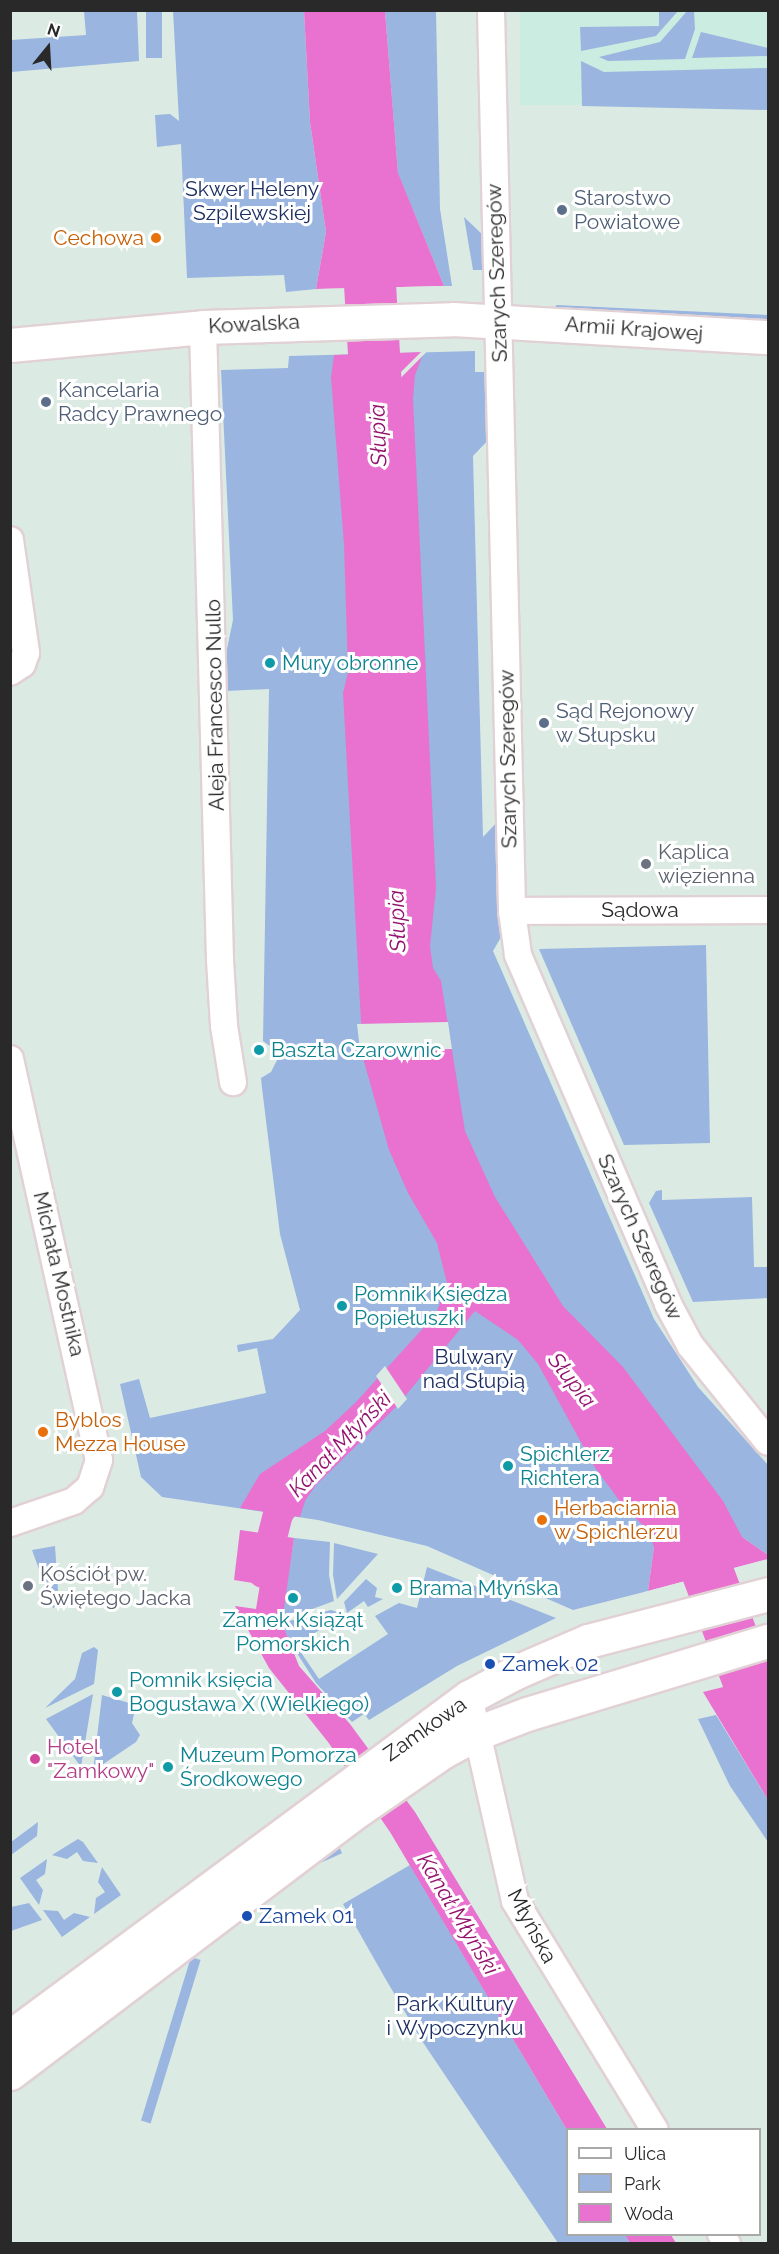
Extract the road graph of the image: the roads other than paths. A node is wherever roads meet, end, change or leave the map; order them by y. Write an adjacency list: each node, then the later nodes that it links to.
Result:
1 (491, 10): 2 (street, Szarych Szeregów)
2 (499, 320): 3 (main road, Kowalska); 4 (main road, Armii Krajowej); 9 (street, Szarych Szeregów)
3 (203, 327): 5 (main road, Kowalska); 11 (street, Aleja Francesco Nullo)
4 (768, 337)
5 (10, 345)
6 (10, 540): 7 (street)
7 (10, 672)
8 (768, 910): 9 (street, Sądowa)
9 (512, 911): 12 (street, Szarych Szeregów)
10 (10, 1059): 13 (street, Michała Mostnika)
11 (233, 1082)
12 (768, 1442)
13 (10, 1523)
14 (768, 1594): 16 (main road, Zamkowa)
15 (768, 1641): 17 (main road, Zamkowa)
16 (469, 1697): 17 (street, Młyńska); 18 (main road, Zamkowa)
17 (477, 1733): 19 (main road, Zamkowa); 20 (street, Młyńska)
18 (10, 2037)
19 (10, 2073)
20 (654, 2128)

